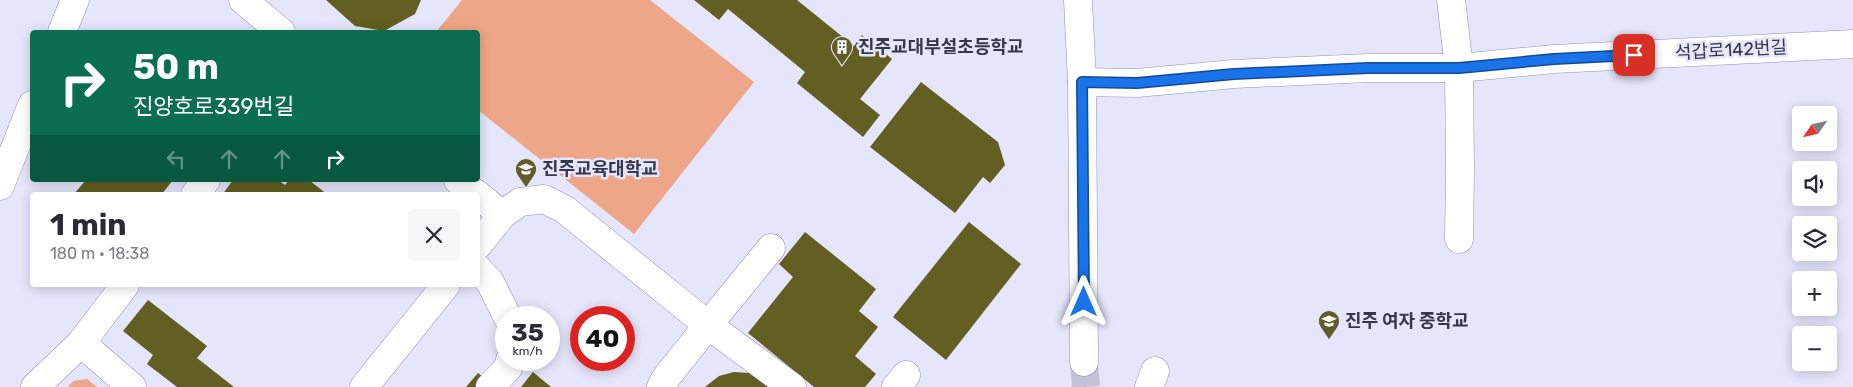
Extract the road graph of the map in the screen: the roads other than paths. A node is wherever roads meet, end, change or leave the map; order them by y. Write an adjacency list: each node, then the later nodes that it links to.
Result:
1 (75, 0): 5 (street)
2 (243, 0): 6 (street)
3 (1078, 0): 9 (street)
4 (1451, 0): 8 (street)
5 (63, 30)
6 (278, 30)
7 (1853, 44): 8 (street, 석갑로142번길)
8 (1459, 68): 9 (street, 석갑로142번길); 16 (street)
9 (1082, 82): 25 (street)
10 (30, 111): 12 (street)
11 (461, 182): 13 (street)
12 (0, 186)
13 (473, 192)
14 (480, 197): 15 (street)
15 (502, 215): 17 (street); 23 (street)
16 (1459, 239)
17 (480, 242)
18 (771, 248): 23 (street)
19 (480, 270): 22 (street)
20 (123, 287): 24 (street)
21 (444, 287): 27 (street)
22 (502, 306)
23 (708, 325): 31 (street); 32 (street)
24 (81, 343): 28 (street); 29 (street)
25 (1084, 362)
26 (505, 371): 30 (street)
27 (369, 385)
28 (35, 387)
29 (132, 387)
30 (490, 387)
31 (661, 387)
32 (792, 387)

